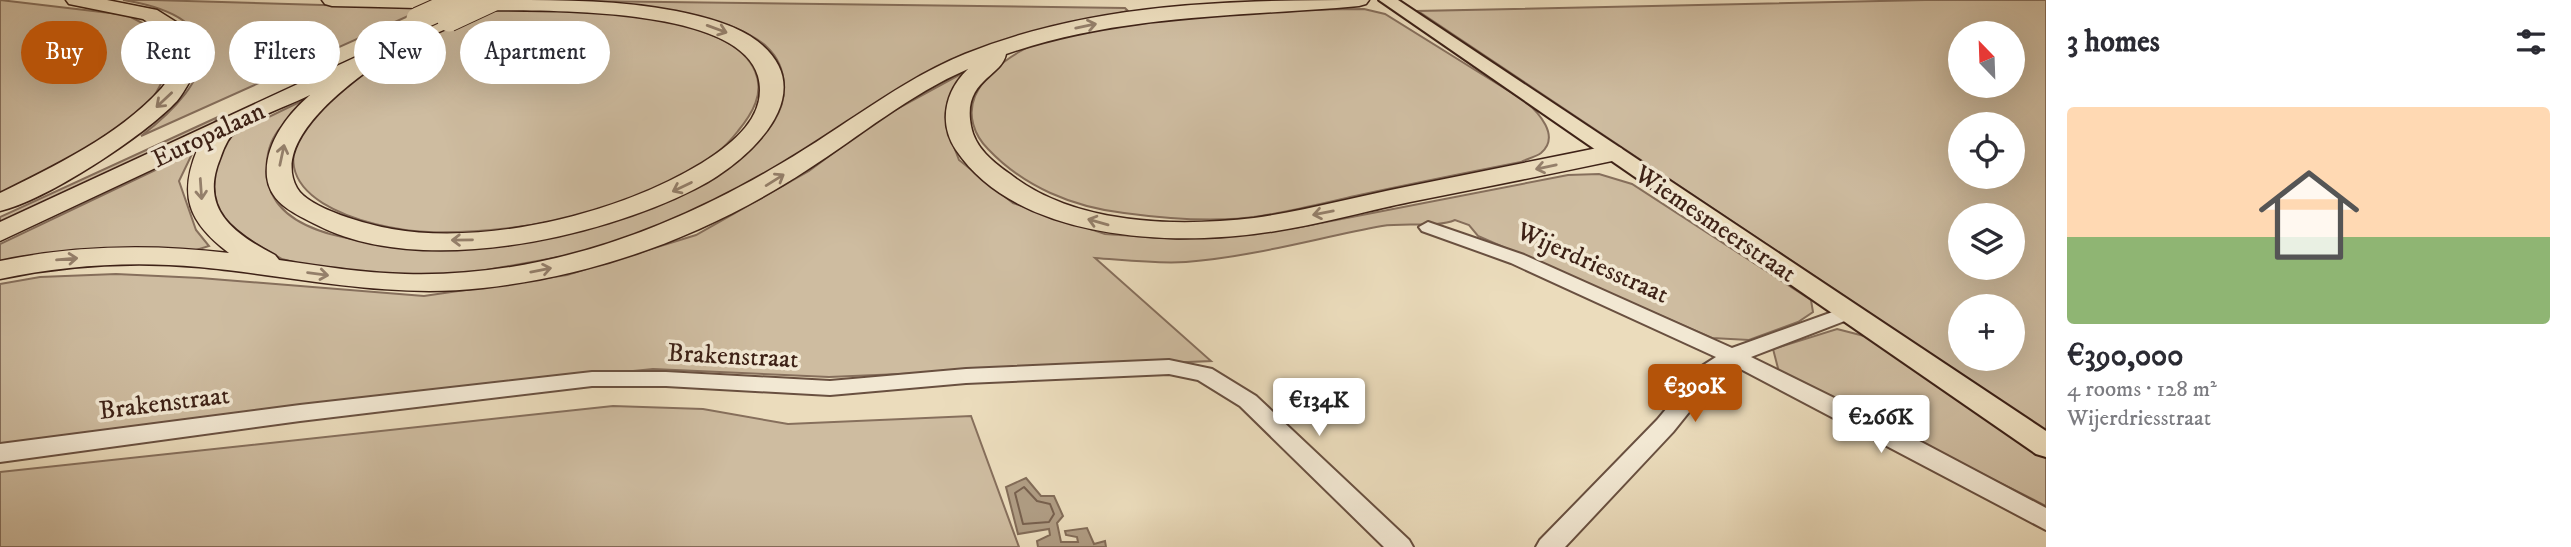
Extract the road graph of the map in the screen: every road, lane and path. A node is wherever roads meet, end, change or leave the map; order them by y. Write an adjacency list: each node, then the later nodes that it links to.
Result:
1 (76, 0): 16 (highway, one-way to 16)
2 (332, 0): 12 (highway, one-way to 12)
3 (460, 0): 13 (highway, Europalaan, bridge)
4 (492, 0): 9 (highway, Europalaan, bridge)
5 (1142, 0): 6 (highway)
6 (1278, 0)
7 (1359, 0): 10 (highway, one-way to 7)
8 (1387, 0): 15 (main road, Wiemesmeerstraat)
9 (446, 21)
10 (1034, 38): 15 (highway, one-way to 10); 21 (highway, one-way to 10)
11 (354, 66): 14 (highway, Europalaan)
12 (354, 72)
13 (271, 88): 14 (highway); 17 (highway, Europalaan)
14 (225, 127): 19 (highway, Europalaan); 21 (highway, one-way to 21)
15 (1612, 153): 22 (main road, Wiemesmeerstraat)
16 (0, 203)
17 (0, 211)
18 (1428, 227): 23 (street, Wijerdriesstraat)
19 (0, 233)
20 (0, 270): 21 (highway, one-way to 21)
21 (285, 270)
22 (1848, 313): 23 (street); 24 (main road, Wiemesmeerstraat)
23 (1734, 355): 26 (street, Wijerdriesstraat); 28 (street)
24 (2046, 446)
25 (0, 453): 27 (street, Brakenstraat)
26 (2046, 520)
27 (1400, 547)
28 (1549, 547)

